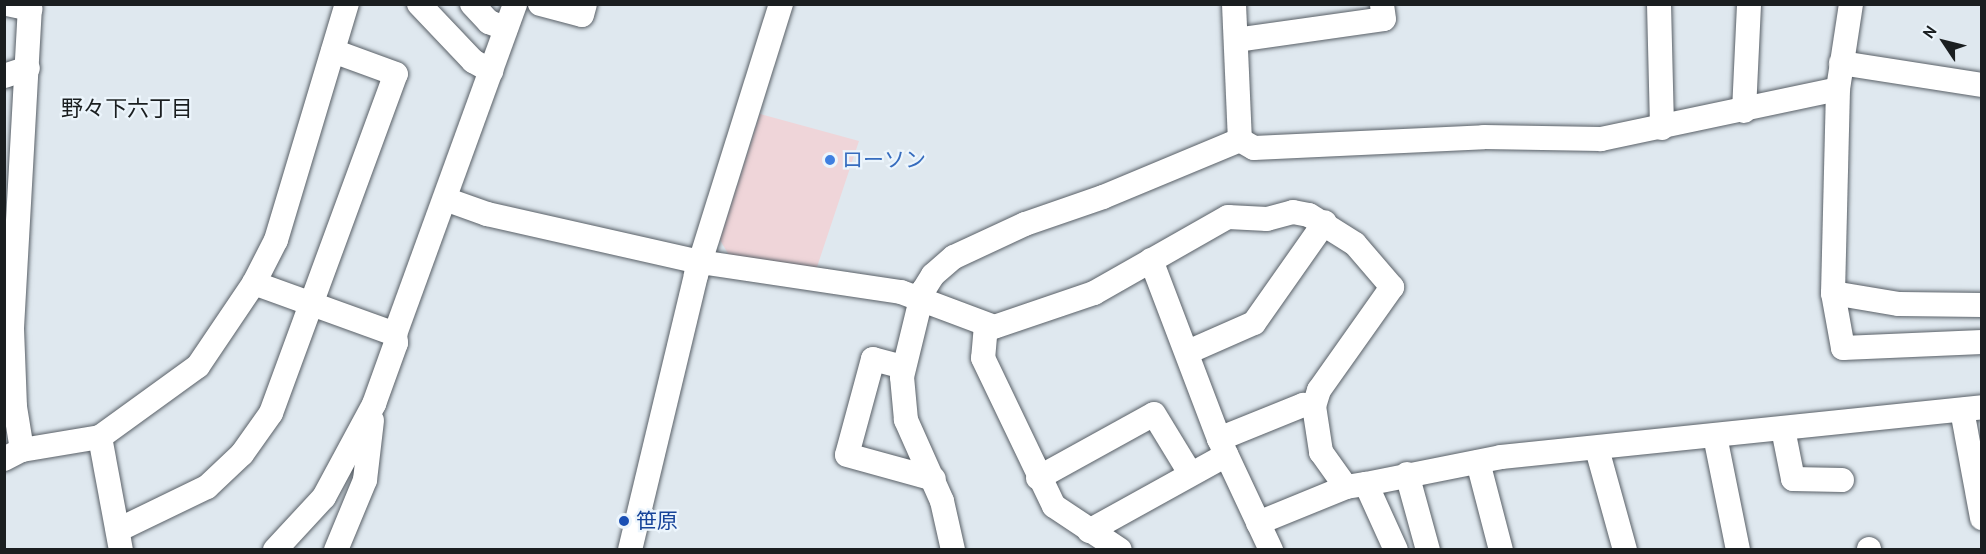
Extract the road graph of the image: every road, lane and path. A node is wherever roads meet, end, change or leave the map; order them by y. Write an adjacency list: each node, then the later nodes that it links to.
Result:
1 (347, 4): 16 (street)
2 (419, 4): 19 (street)
3 (472, 4): 14 (street)
4 (515, 4): 14 (street)
5 (540, 4): 6 (street)
6 (585, 4)
7 (781, 4): 30 (street)
8 (1234, 4): 15 (street)
9 (1382, 4): 15 (street)
10 (1659, 4): 24 (street)
11 (1749, 4): 23 (street)
12 (1851, 4): 17 (street)
13 (22, 6): 18 (street)
14 (506, 29): 19 (street)
15 (1236, 40): 25 (street)
16 (333, 51): 31 (street); 34 (street)
17 (1841, 63): 21 (street); 22 (street)
18 (28, 68): 20 (street); 26 (street)
19 (491, 70): 27 (street)
20 (4, 76)
21 (1982, 85)
22 (1838, 89): 23 (street); 32 (street)
23 (1744, 111): 24 (street)
24 (1662, 128): 25 (street)
25 (1240, 140): 33 (street)
26 (14, 192): 49 (street)
27 (445, 199): 30 (street); 37 (street)
28 (1325, 222): 29 (street); 39 (street); 42 (street)
29 (1151, 260): 36 (street); 39 (street)
30 (700, 262): 33 (street); 63 (street)
31 (254, 283): 34 (street); 46 (street)
32 (1833, 293): 35 (street); 38 (street)
33 (920, 298): 36 (street); 40 (street)
34 (313, 304): 37 (street); 60 (street)
35 (1982, 305)
36 (986, 325): 53 (street)
37 (395, 334): 41 (street)
38 (1982, 342)
39 (1188, 352): 47 (street)
40 (903, 367): 54 (street); 54 (street)
41 (374, 404): 61 (street); 62 (street)
42 (1314, 406): 47 (street); 56 (street)
43 (1972, 408): 44 (street); 57 (street)
44 (1783, 429): 45 (street); 55 (street)
45 (1715, 436): 48 (street); 71 (street)
46 (100, 437): 49 (street); 60 (street)
47 (1223, 447): 51 (street); 58 (street)
48 (1597, 449): 50 (street); 70 (street)
49 (13, 454)
50 (1478, 462): 52 (street); 69 (street)
51 (1190, 473): 53 (street); 59 (street)
52 (1407, 474): 56 (street); 68 (street)
53 (1038, 478): 59 (street)
54 (934, 479): 64 (street)
55 (1842, 480)
56 (1356, 486): 58 (street); 67 (street)
57 (1982, 518)
58 (1258, 523): 66 (street)
59 (1089, 531): 65 (street)
60 (120, 540)
61 (275, 549)
62 (336, 549)
63 (630, 549)
64 (953, 549)
65 (1120, 549)
66 (1271, 549)
67 (1396, 549)
68 (1428, 549)
69 (1502, 549)
70 (1625, 549)
71 (1738, 549)

